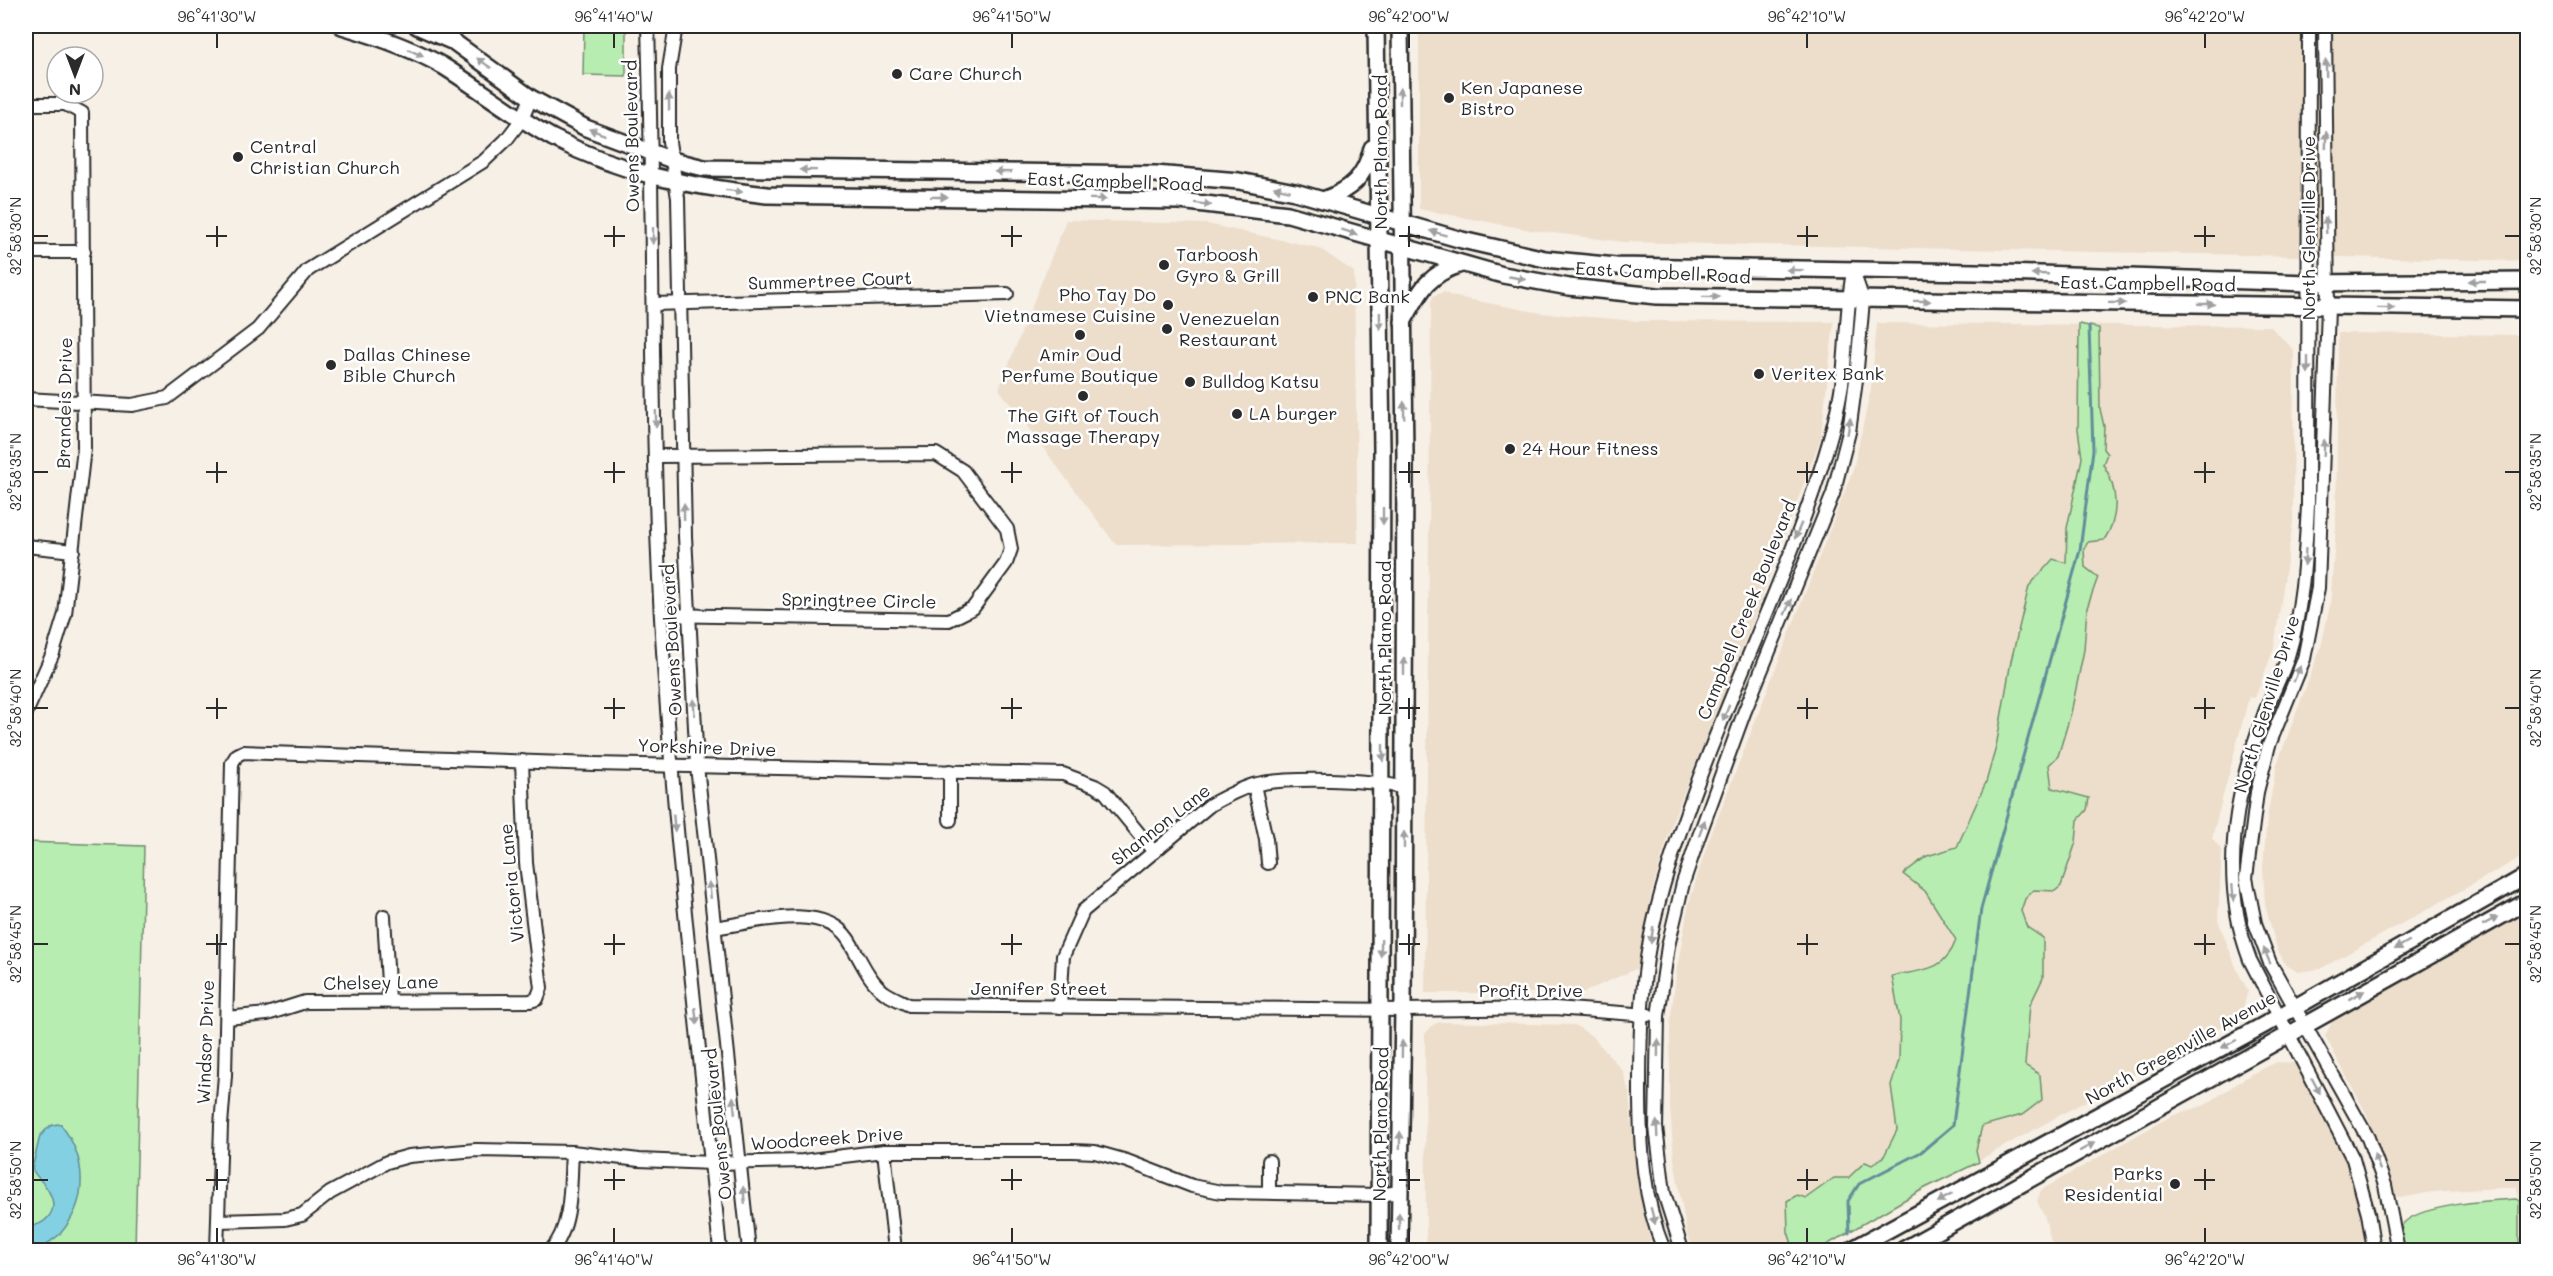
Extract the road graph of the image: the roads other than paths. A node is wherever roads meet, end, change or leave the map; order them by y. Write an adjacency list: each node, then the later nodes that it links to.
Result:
1 (342, 26): 12 (main road, East Campbell Road, one-way to 12)
2 (417, 26): 9 (main road, East Campbell Road, one-way to 2)
3 (648, 26): 15 (street, Owens Boulevard)
4 (676, 26): 16 (street, Owens Boulevard, one-way to 4)
5 (1376, 26): 14 (main road, North Plano Road)
6 (1400, 26): 25 (main road, North Plano Road, one-way to 6)
7 (2309, 26): 13 (street, North Glenville Drive)
8 (2325, 26): 11 (street, North Glenville Drive, one-way to 8)
9 (531, 98): 12 (street); 15 (main road, East Campbell Road, one-way to 9)
10 (26, 104): 29 (street, Brandeis Drive)
11 (2326, 111): 13 (street); 34 (street, North Glenville Drive, one-way to 11)
12 (522, 119): 19 (main road, East Campbell Road); 45 (street)
13 (2308, 119): 35 (street, North Glenville Drive)
14 (1377, 128): 23 (main road); 24 (main road, North Plano Road)
15 (652, 152): 16 (main road, East Campbell Road); 19 (street, Owens Boulevard)
16 (672, 160): 17 (main road, East Campbell Road, one-way to 16); 20 (street, Owens Boulevard)
17 (968, 171): 18 (main road, East Campbell Road, one-way to 17); 21 (main road)
18 (1124, 174): 22 (main road); 23 (main road, East Campbell Road, one-way to 18)
19 (652, 178): 20 (main road, East Campbell Road); 39 (street, Owens Boulevard, one-way to 39)
20 (676, 183): 21 (main road, East Campbell Road, one-way to 21); 38 (street, Owens Boulevard)
21 (968, 197): 22 (main road, East Campbell Road, one-way to 22)
22 (1124, 200): 26 (main road, East Campbell Road, one-way to 26)
23 (1323, 200): 24 (main road, East Campbell Road)
24 (1379, 215): 25 (main road, East Campbell Road); 26 (main road, North Plano Road)
25 (1401, 221): 27 (main road, North Plano Road); 31 (main road, East Campbell Road, one-way to 25)
26 (1379, 242): 27 (main road, East Campbell Road); 46 (main road, North Plano Road, one-way to 46)
27 (1401, 247): 30 (main road, East Campbell Road); 43 (main road, North Plano Road)
28 (26, 252): 29 (street)
29 (84, 252): 45 (street, Brandeis Drive)
30 (1461, 264): 37 (main road, East Campbell Road, one-way to 37); 43 (main road)
31 (1853, 271): 35 (main road, East Campbell Road, one-way to 31); 37 (street, Campbell Creek Boulevard)
32 (2528, 272): 33 (street)
33 (2527, 281): 34 (main road, East Campbell Road, one-way to 34); 42 (street)
34 (2328, 282): 35 (main road, East Campbell Road); 41 (street, North Glenville Drive)
35 (2308, 283): 40 (street, North Glenville Drive)
36 (1007, 294): 38 (street, Summertree Court)
37 (1855, 300): 40 (main road, East Campbell Road, one-way to 40); 50 (street, Campbell Creek Boulevard); 51 (street, Campbell Creek Boulevard, one-way to 37)
38 (680, 303): 39 (street, Summertree Court); 49 (street, Owens Boulevard)
39 (653, 304): 48 (street, Owens Boulevard, one-way to 48)
40 (2308, 307): 41 (main road, East Campbell Road); 86 (street, North Glenville Drive, one-way to 86)
41 (2328, 308): 42 (main road, East Campbell Road, one-way to 42); 81 (street, North Glenville Drive, one-way to 41)
42 (2527, 309)
43 (1402, 325): 47 (main road, North Plano Road, one-way to 43)
44 (26, 399): 45 (street)
45 (84, 404): 53 (street, Brandeis Drive)
46 (1383, 449): 47 (main road); 64 (main road, North Plano Road, one-way to 64)
47 (1405, 454): 66 (main road, North Plano Road, one-way to 47)
48 (657, 456): 49 (street, Springtree Circle); 54 (street, Owens Boulevard)
49 (683, 456): 55 (street, Owens Boulevard, one-way to 49); 55 (street, Springtree Circle)
50 (1818, 476): 51 (street); 56 (street, Campbell Creek Boulevard, one-way to 56)
51 (1836, 483): 57 (street, Campbell Creek Boulevard, one-way to 51)
52 (26, 546): 53 (street)
53 (73, 551): 58 (street, Brandeis Drive)
54 (661, 615): 55 (street, Springtree Circle); 61 (street, Owens Boulevard)
55 (688, 615): 62 (street, Owens Boulevard, one-way to 55)
56 (1750, 655): 57 (street); 71 (street, Campbell Creek Boulevard, one-way to 71)
57 (1765, 661): 72 (street, Campbell Creek Boulevard, one-way to 57)
58 (26, 713)
59 (522, 761): 60 (street, Yorkshire Drive); 61 (street, Yorkshire Drive); 78 (street, Victoria Lane)
60 (232, 763): 87 (street, Windsor Drive)
61 (670, 764): 62 (street, Yorkshire Drive); 93 (street, Owens Boulevard, one-way to 93)
62 (697, 765): 63 (street, Yorkshire Drive); 76 (street, Owens Boulevard, one-way to 62)
63 (950, 771): 67 (street); 68 (street, Yorkshire Drive)
64 (1383, 782): 65 (street, Shannon Lane); 66 (street, Shannon Lane); 82 (main road, North Plano Road, one-way to 82)
65 (1254, 785): 68 (street, Shannon Lane); 69 (street)
66 (1404, 788): 83 (main road, North Plano Road, one-way to 66)
67 (950, 820)
68 (1154, 852): 80 (street, Shannon Lane)
69 (1268, 863)
70 (2528, 875): 75 (main road, North Greenville Avenue)
71 (1666, 878): 72 (street); 84 (street, Campbell Creek Boulevard, one-way to 84)
72 (1683, 883): 85 (street, Campbell Creek Boulevard)
73 (2528, 901): 77 (main road, one-way to 73)
74 (384, 916): 79 (street)
75 (2442, 921): 77 (main road); 81 (main road, North Greenville Avenue, one-way to 81)
76 (714, 928): 80 (street, Jennifer Street); 94 (street, Owens Boulevard, one-way to 76)
77 (2453, 942): 88 (main road, one-way to 77)
78 (537, 999): 79 (street, Chelsey Lane)
79 (389, 1000): 87 (street, Chelsey Lane)
80 (1060, 1007): 82 (street, Jennifer Street)
81 (2296, 1007): 86 (main road, North Greenville Avenue); 88 (street, North Glenville Drive)
82 (1381, 1008): 83 (street, Jennifer Street); 99 (main road, North Plano Road)
83 (1403, 1010): 84 (street, Profit Drive); 98 (main road, North Plano Road, one-way to 83)
84 (1642, 1014): 85 (street, Profit Drive); 96 (street, Campbell Creek Boulevard)
85 (1659, 1016): 95 (street, Campbell Creek Boulevard, one-way to 85)
86 (2280, 1016): 89 (street, North Glenville Drive); 110 (main road, North Greenville Avenue, one-way to 110)
87 (227, 1018): 100 (street, Windsor Drive)
88 (2306, 1024): 89 (main road); 113 (street, North Glenville Drive, one-way to 88)
89 (2289, 1034): 111 (main road, one-way to 89); 112 (street, North Glenville Drive, one-way to 112)
90 (884, 1151): 94 (street, Woodcreek Drive); 97 (street, Woodcreek Drive); 105 (street)
91 (572, 1152): 93 (street, Woodcreek Drive); 100 (street, Woodcreek Drive); 102 (street)
92 (1269, 1161): 97 (street)
93 (712, 1163): 94 (street, Woodcreek Drive); 103 (street, Owens Boulevard)
94 (740, 1163): 104 (street, Owens Boulevard, one-way to 94)
95 (1662, 1179): 96 (street); 109 (street, Campbell Creek Boulevard)
96 (1645, 1181): 108 (street, Campbell Creek Boulevard, one-way to 108)
97 (1269, 1192): 99 (street, Woodcreek Drive)
98 (1399, 1192): 99 (street, Woodcreek Drive); 107 (main road, North Plano Road, one-way to 98)
99 (1380, 1195): 106 (main road, North Plano Road)
100 (218, 1221): 101 (street, Windsor Drive)
101 (217, 1251)
102 (551, 1251)
103 (720, 1251)
104 (749, 1251)
105 (895, 1251)
106 (1379, 1251)
107 (1399, 1251)
108 (1664, 1251)
109 (1682, 1251)
110 (1851, 1251)
111 (1903, 1251)
112 (2374, 1251)
113 (2398, 1251)

